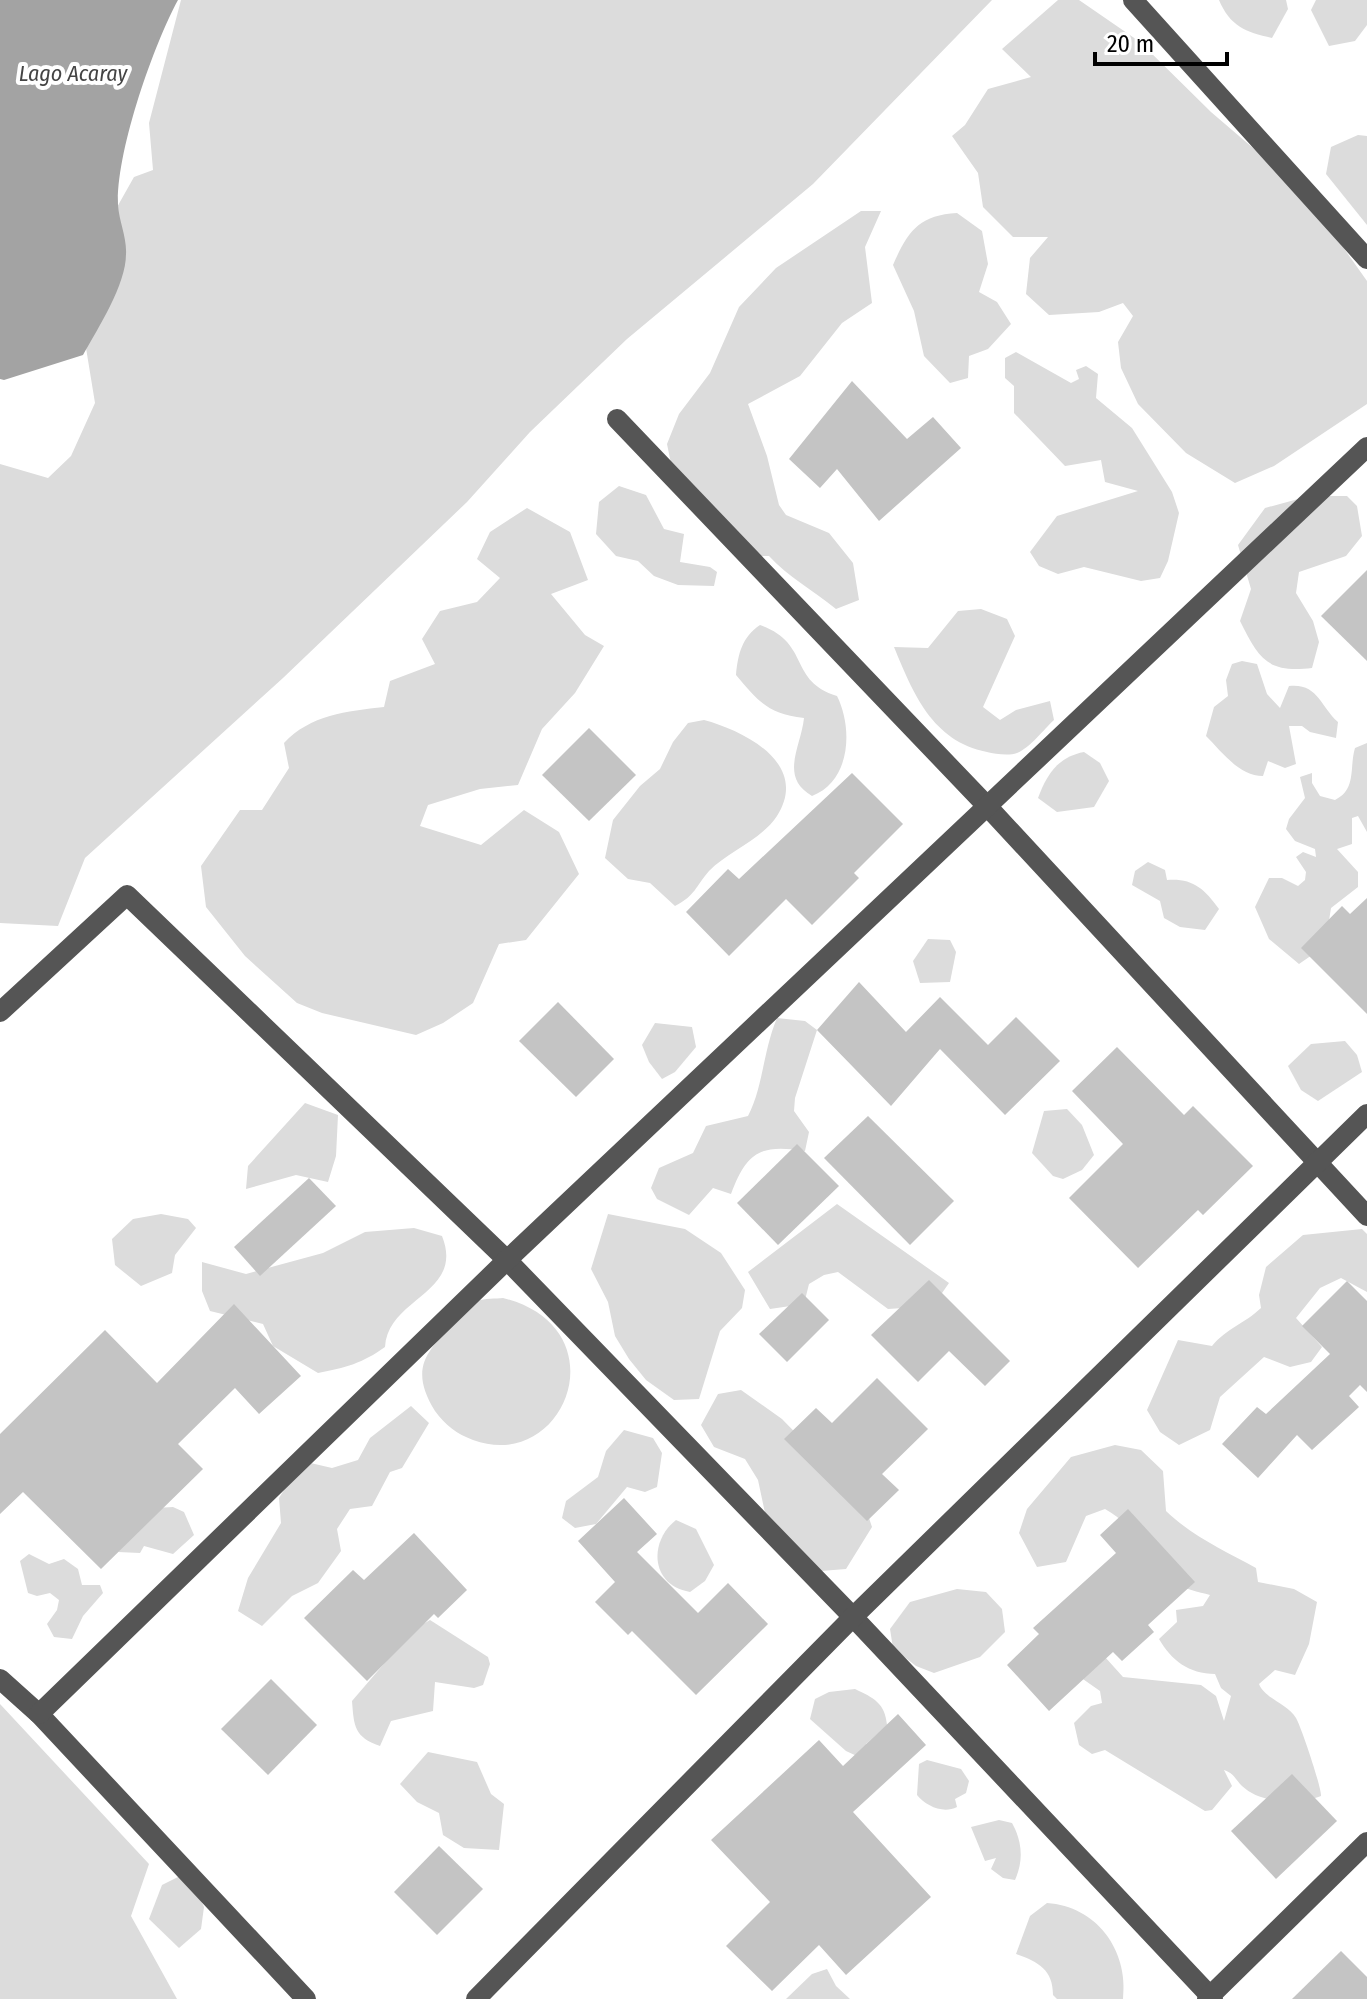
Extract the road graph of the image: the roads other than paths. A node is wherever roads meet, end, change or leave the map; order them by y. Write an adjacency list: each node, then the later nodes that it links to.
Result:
1 (1133, 0): 2 (street)
2 (1367, 259)
3 (617, 419): 5 (street)
4 (1367, 447): 5 (street)
5 (987, 806): 8 (street); 10 (street)
6 (0, 1012): 10 (street)
7 (1367, 1114): 8 (street)
8 (1316, 1164): 9 (street); 11 (street)
9 (1367, 1216)
10 (507, 1260): 11 (street); 13 (street)
11 (853, 1617): 15 (street); 17 (street)
12 (0, 1679): 13 (street)
13 (39, 1714): 16 (street)
14 (1367, 1842): 15 (street)
15 (1210, 1998)
16 (306, 1999)
17 (476, 1999)

